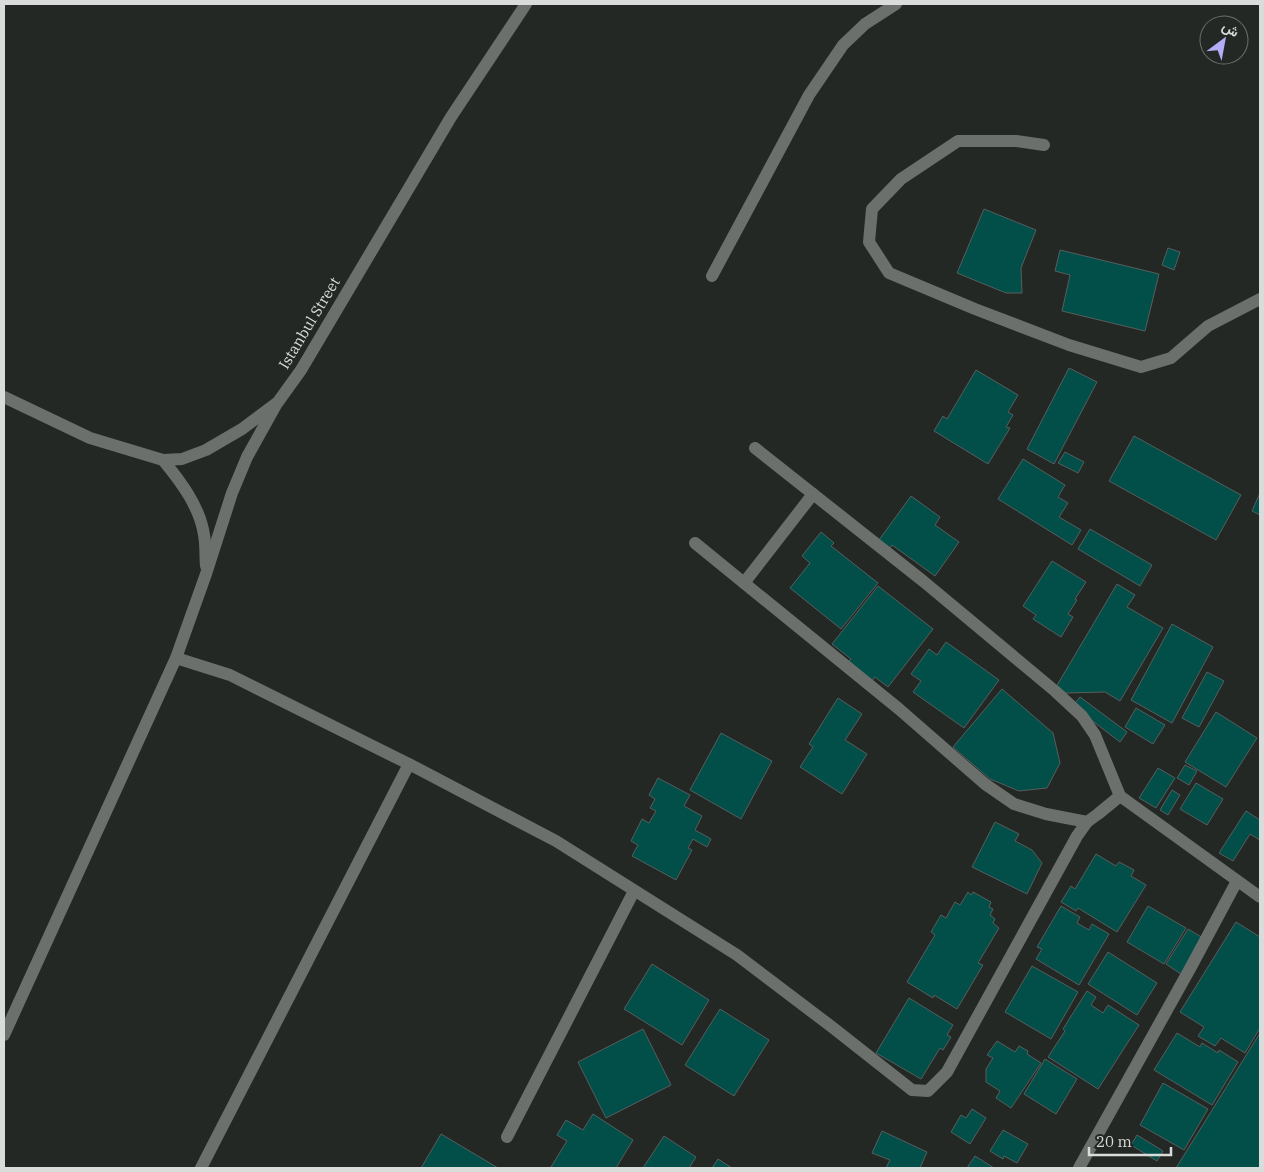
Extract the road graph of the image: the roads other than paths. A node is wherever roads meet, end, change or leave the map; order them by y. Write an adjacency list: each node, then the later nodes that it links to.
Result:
1 (526, 4): 7 (street, Istanbul Street)
2 (896, 4): 4 (street)
3 (1044, 146): 5 (street)
4 (712, 276)
5 (1260, 299)
6 (4, 397): 9 (street, Istanbul Street)
7 (278, 402): 9 (street, Istanbul Street); 12 (street)
8 (756, 448): 10 (street)
9 (163, 460): 12 (street)
10 (813, 494): 13 (street); 16 (street)
11 (695, 543): 13 (street)
12 (206, 574): 14 (street)
13 (744, 583): 17 (street)
14 (176, 658): 15 (street); 21 (street)
15 (409, 764): 19 (street); 23 (street)
16 (1120, 796): 17 (street); 18 (street)
17 (1087, 822): 19 (street)
18 (1237, 881): 20 (street); 24 (street)
19 (634, 891): 22 (street)
20 (1260, 898)
21 (4, 1035)
22 (507, 1137)
23 (202, 1168)
24 (1079, 1168)

